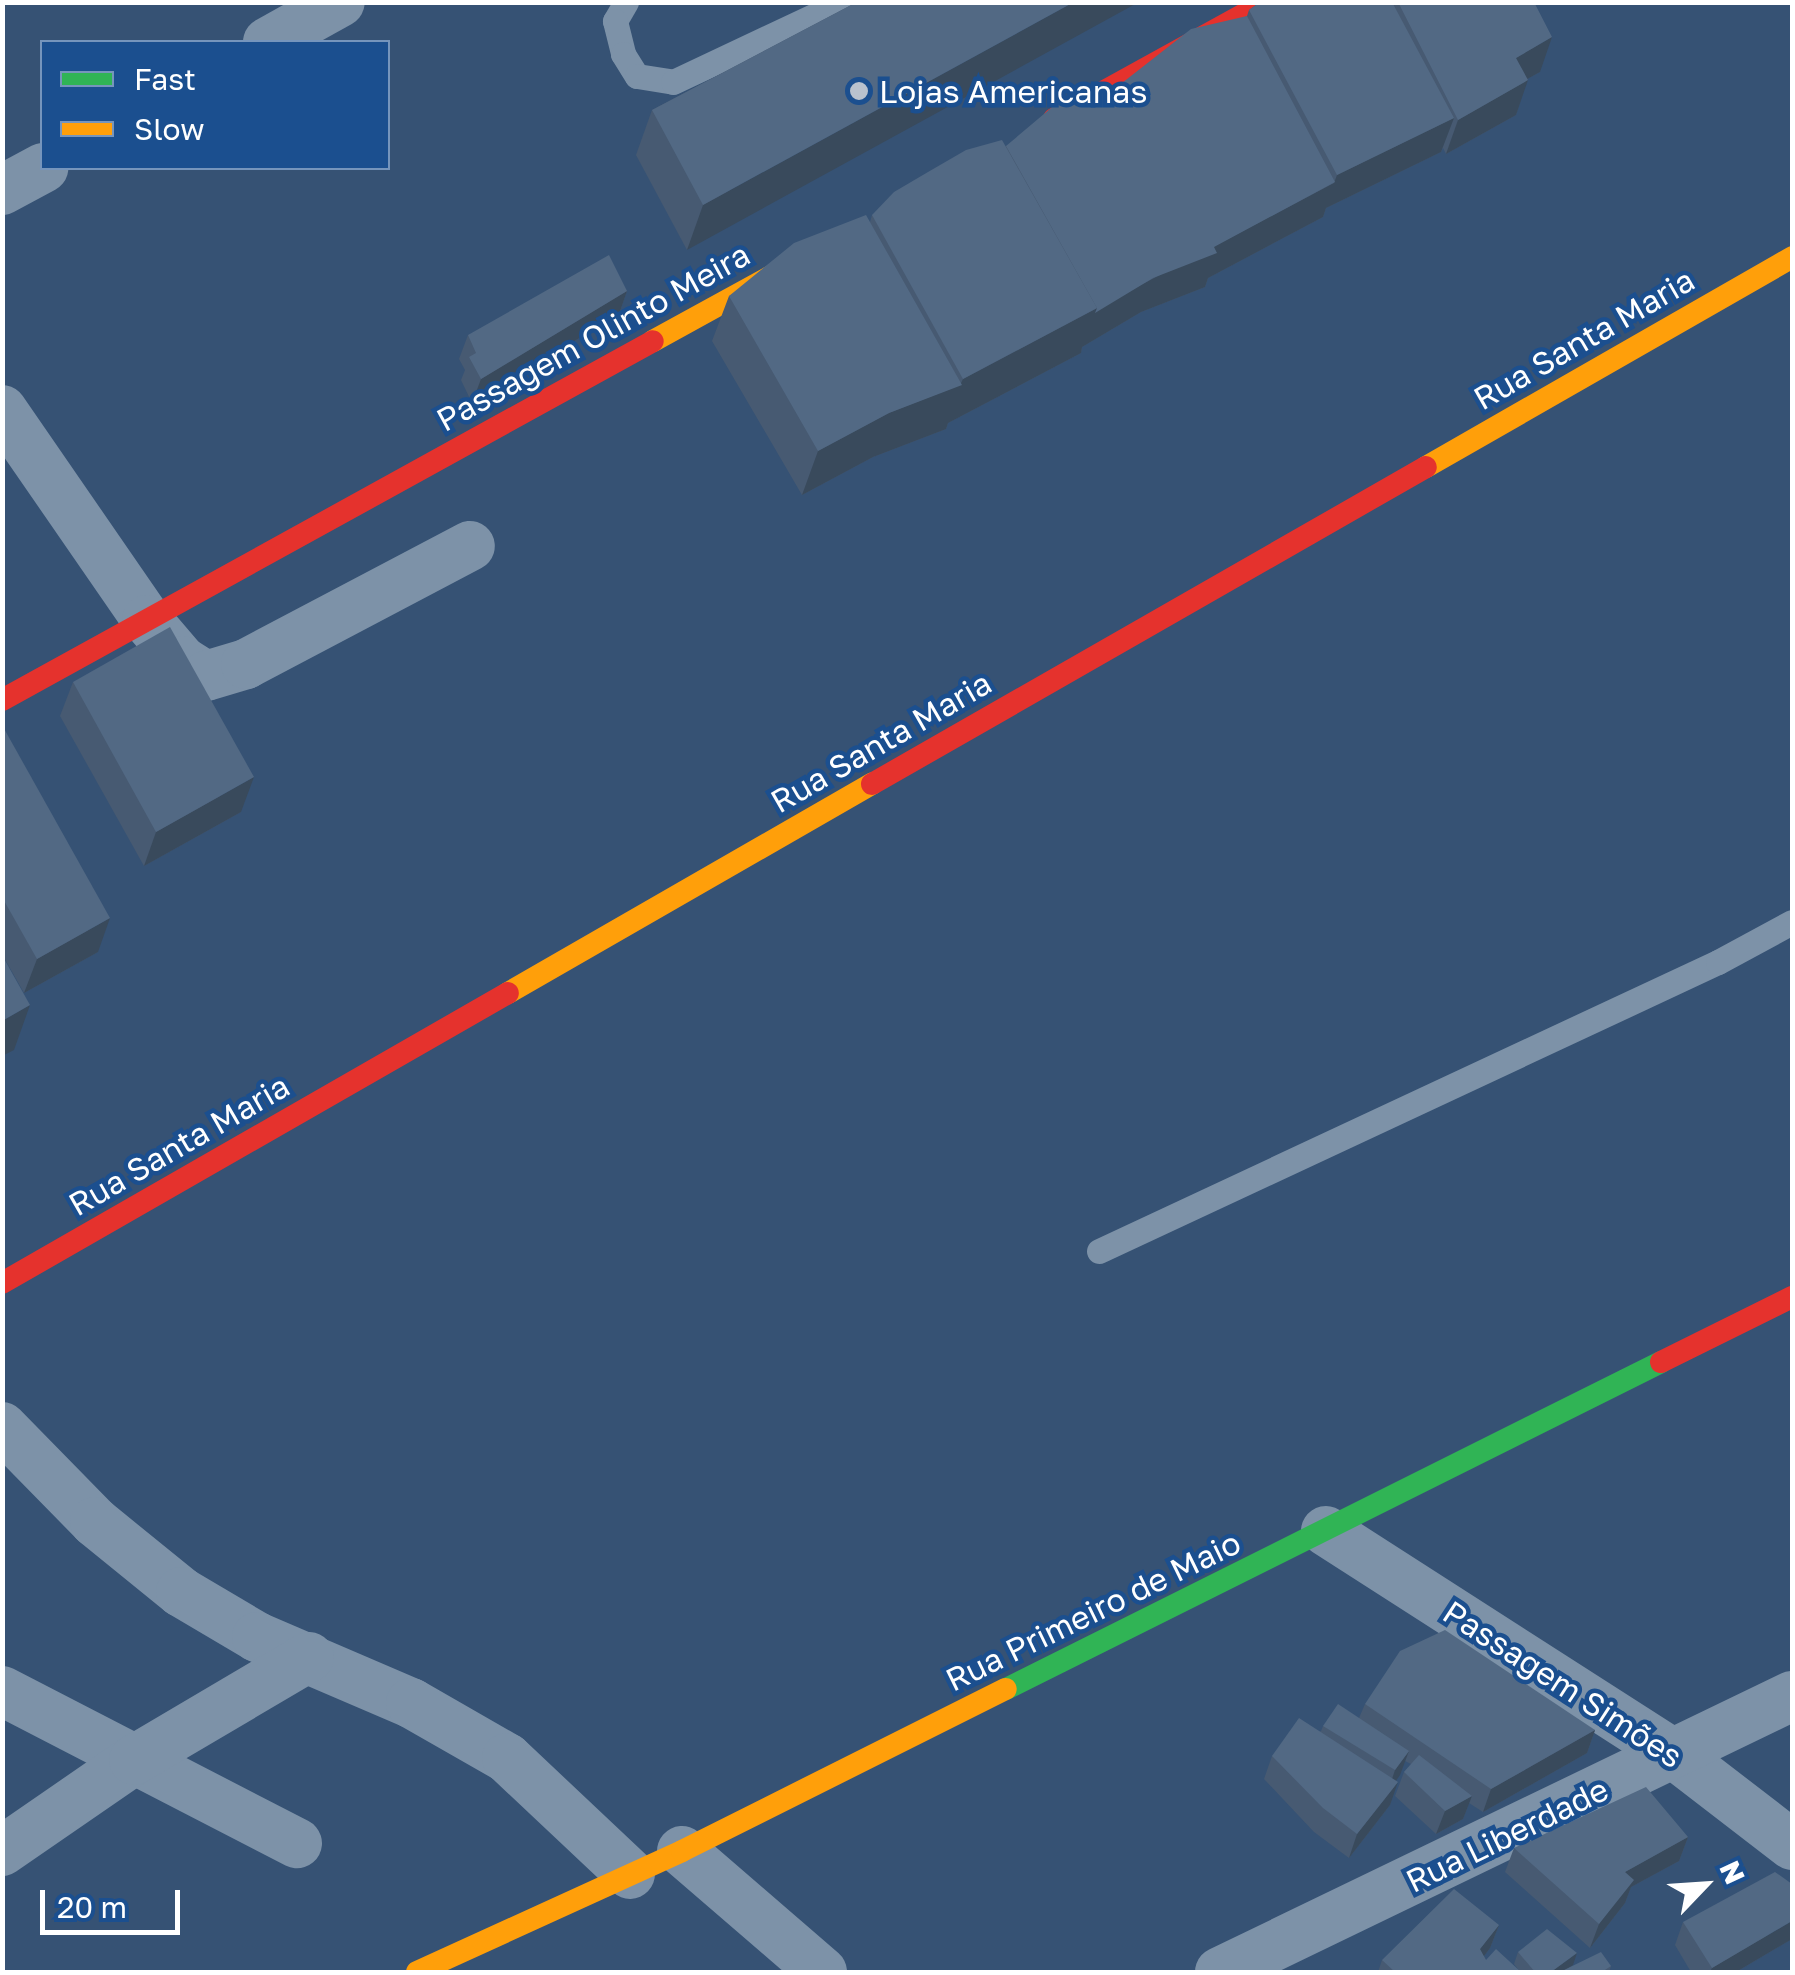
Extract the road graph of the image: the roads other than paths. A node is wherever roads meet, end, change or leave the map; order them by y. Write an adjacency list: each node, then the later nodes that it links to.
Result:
1 (340, 2): 5 (street)
2 (626, 2): 3 (lane)
3 (843, 2)
4 (1266, 2): 6 (street)
5 (272, 40)
6 (1039, 128)
7 (40, 170): 8 (street)
8 (2, 190)
9 (812, 254): 13 (street, Passagem Olinto Meira)
10 (1792, 257): 17 (street, Rua Santa Maria)
11 (2, 410): 13 (street)
12 (470, 546): 13 (street)
13 (147, 620): 14 (street, Passagem Olinto Meira)
14 (2, 700)
15 (1792, 922): 16 (lane)
16 (1099, 1251)
17 (2, 1283)
18 (1792, 1297): 20 (street, Rua Primeiro de Maio)
19 (2, 1427): 21 (street)
20 (1326, 1532): 24 (street, Passagem Simões); 28 (street, Rua Primeiro de Maio)
21 (309, 1658): 25 (street); 30 (street)
22 (2, 1691): 25 (street)
23 (1792, 1696): 24 (street, Rua Liberdade)
24 (1674, 1754): 27 (street, Passagem Simões); 33 (street, Rua Liberdade)
25 (134, 1760): 26 (street); 29 (street)
26 (297, 1843)
27 (1792, 1845)
28 (682, 1851): 30 (street, Rua Primeiro de Maio); 32 (street)
29 (2, 1852)
30 (630, 1874): 31 (street, Rua Primeiro de Maio)
31 (417, 1972)
32 (822, 1972)
33 (1220, 1972)

